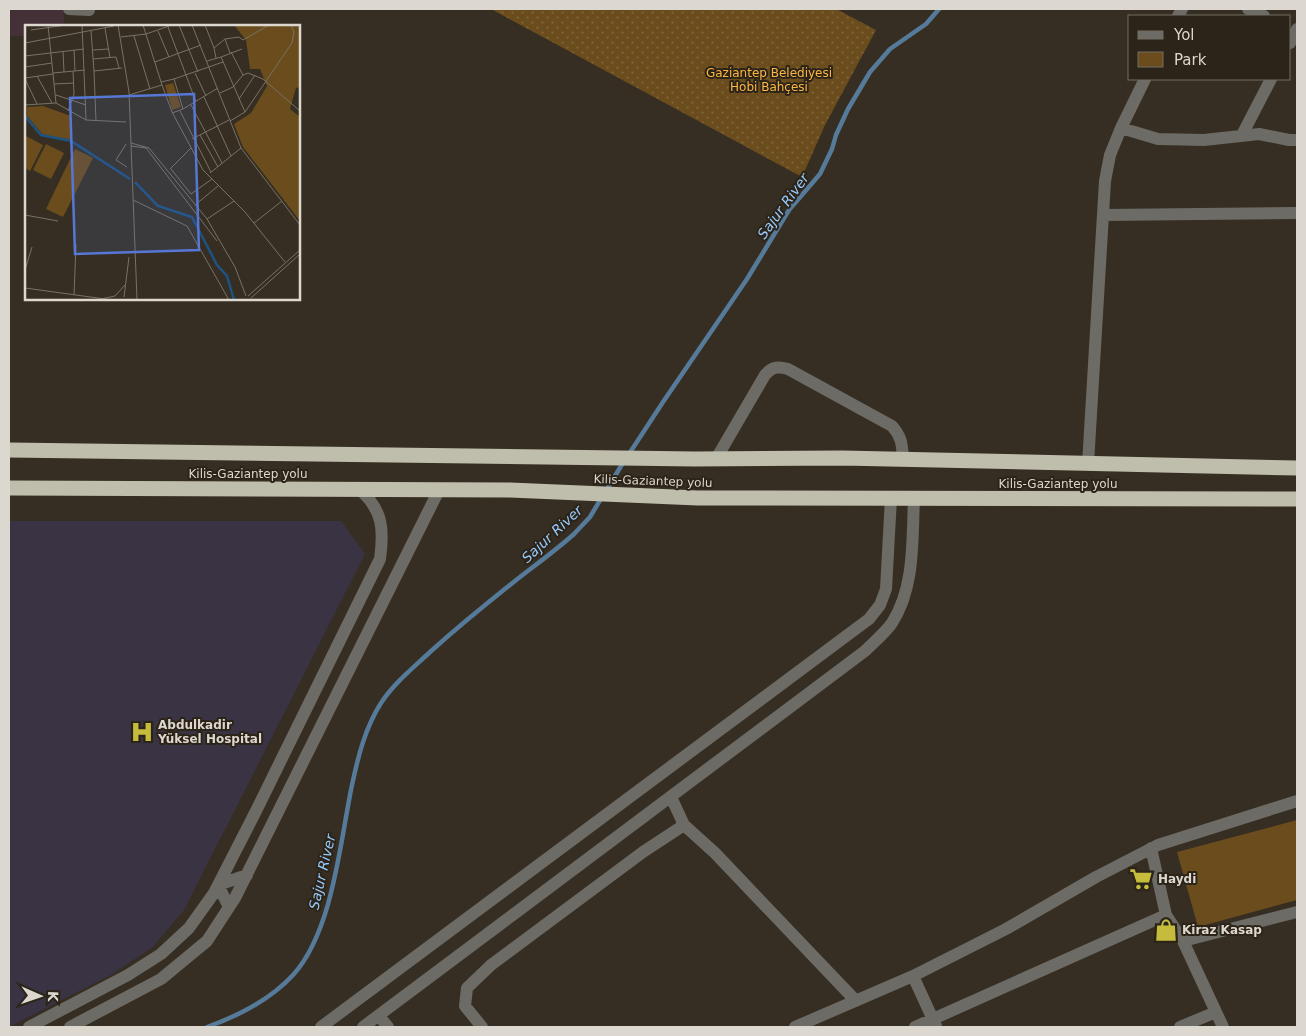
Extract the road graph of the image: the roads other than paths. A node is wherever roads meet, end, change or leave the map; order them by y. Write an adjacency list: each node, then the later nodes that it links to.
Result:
1 (69, 9): 3 (street)
2 (1248, 9): 4 (street)
3 (89, 10)
4 (1262, 15)
5 (1297, 27): 6 (street)
6 (1291, 41)
7 (1145, 80): 9 (street)
8 (1270, 80): 10 (street)
9 (1122, 128): 10 (street); 13 (street)
10 (1242, 135): 11 (street)
11 (1297, 140)
12 (1297, 213): 13 (street)
13 (1103, 214): 17 (street)
14 (9, 450): 15 (highway, Kilis-Gaziantep yolu)
15 (716, 459): 16 (highway, Kilis-Gaziantep yolu); 16 (street)
16 (903, 459): 17 (highway, Kilis-Gaziantep yolu)
17 (1088, 464): 18 (highway, Kilis-Gaziantep yolu)
18 (1297, 468)
19 (9, 488): 20 (highway, Kilis-Gaziantep yolu)
20 (360, 490): 21 (highway, Kilis-Gaziantep yolu); 30 (street)
21 (439, 490): 22 (highway, Kilis-Gaziantep yolu); 29 (street)
22 (891, 498): 23 (highway, Kilis-Gaziantep yolu); 42 (street)
23 (914, 499): 24 (highway, Kilis-Gaziantep yolu); 25 (street)
24 (1297, 499)
25 (671, 797): 27 (street); 38 (street)
26 (1297, 802): 28 (street)
27 (684, 825): 36 (street); 45 (street)
28 (1151, 848): 33 (street); 35 (street)
29 (247, 875): 30 (street); 31 (street)
30 (218, 884): 31 (street); 40 (street)
31 (229, 907): 41 (street)
32 (1297, 912): 34 (street)
33 (1166, 915): 34 (street); 39 (street)
34 (1183, 941): 37 (street)
35 (913, 976): 36 (street); 39 (street)
36 (856, 1001): 46 (street)
37 (1216, 1012): 48 (street); 49 (street)
38 (379, 1016): 43 (street); 44 (street)
39 (935, 1023): 47 (street)
40 (29, 1027)
41 (70, 1027)
42 (321, 1027)
43 (363, 1027)
44 (388, 1027)
45 (482, 1027)
46 (796, 1027)
47 (914, 1027)
48 (1180, 1027)
49 (1223, 1027)

